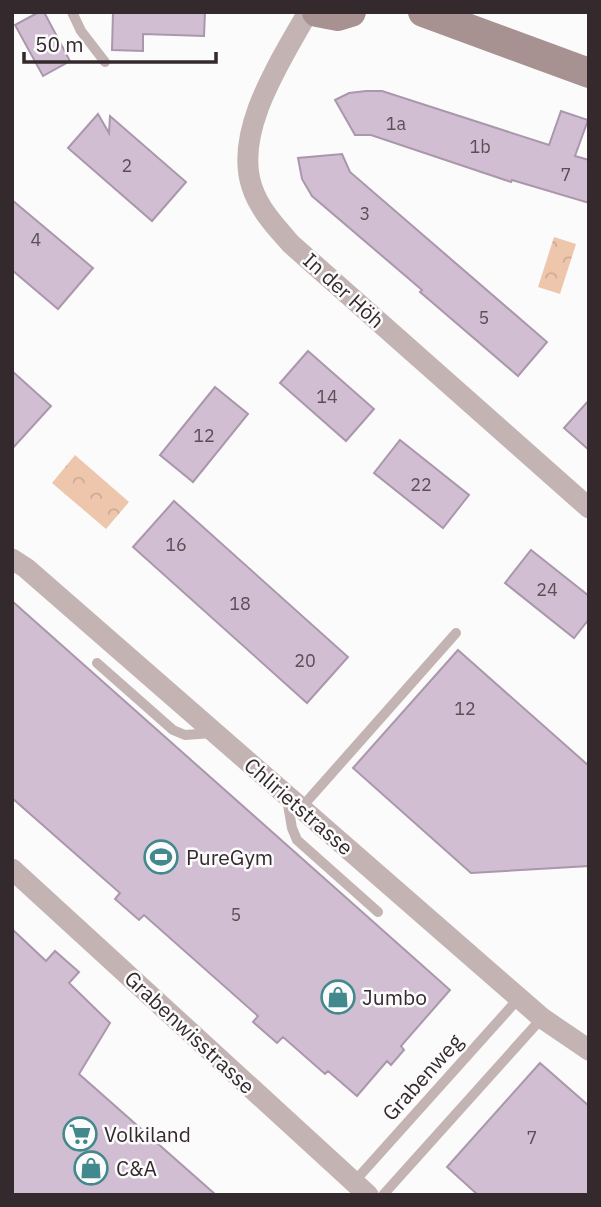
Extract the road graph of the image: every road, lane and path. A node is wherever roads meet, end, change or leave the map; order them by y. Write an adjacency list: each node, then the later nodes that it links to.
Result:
1 (72, 12): 6 (lane)
2 (308, 12): 8 (street, In der Höh)
3 (317, 12): 4 (main road)
4 (351, 12)
5 (423, 12): 7 (main road)
6 (105, 62)
7 (589, 73)
8 (589, 508)
9 (12, 559): 12 (street, Chlirietstrasse)
10 (456, 633): 13 (lane)
11 (97, 663): 12 (lane)
12 (215, 733): 13 (street, Chlirietstrasse)
13 (294, 802): 15 (lane); 16 (street, Chlirietstrasse)
14 (12, 869): 19 (street, Grabenwisstrasse)
15 (378, 912)
16 (519, 998): 17 (street, Chlirietstrasse); 19 (lane, Grabenweg)
17 (542, 1018): 18 (street, Chlirietstrasse); 20 (lane)
18 (589, 1050)
19 (361, 1189)
20 (383, 1195)

